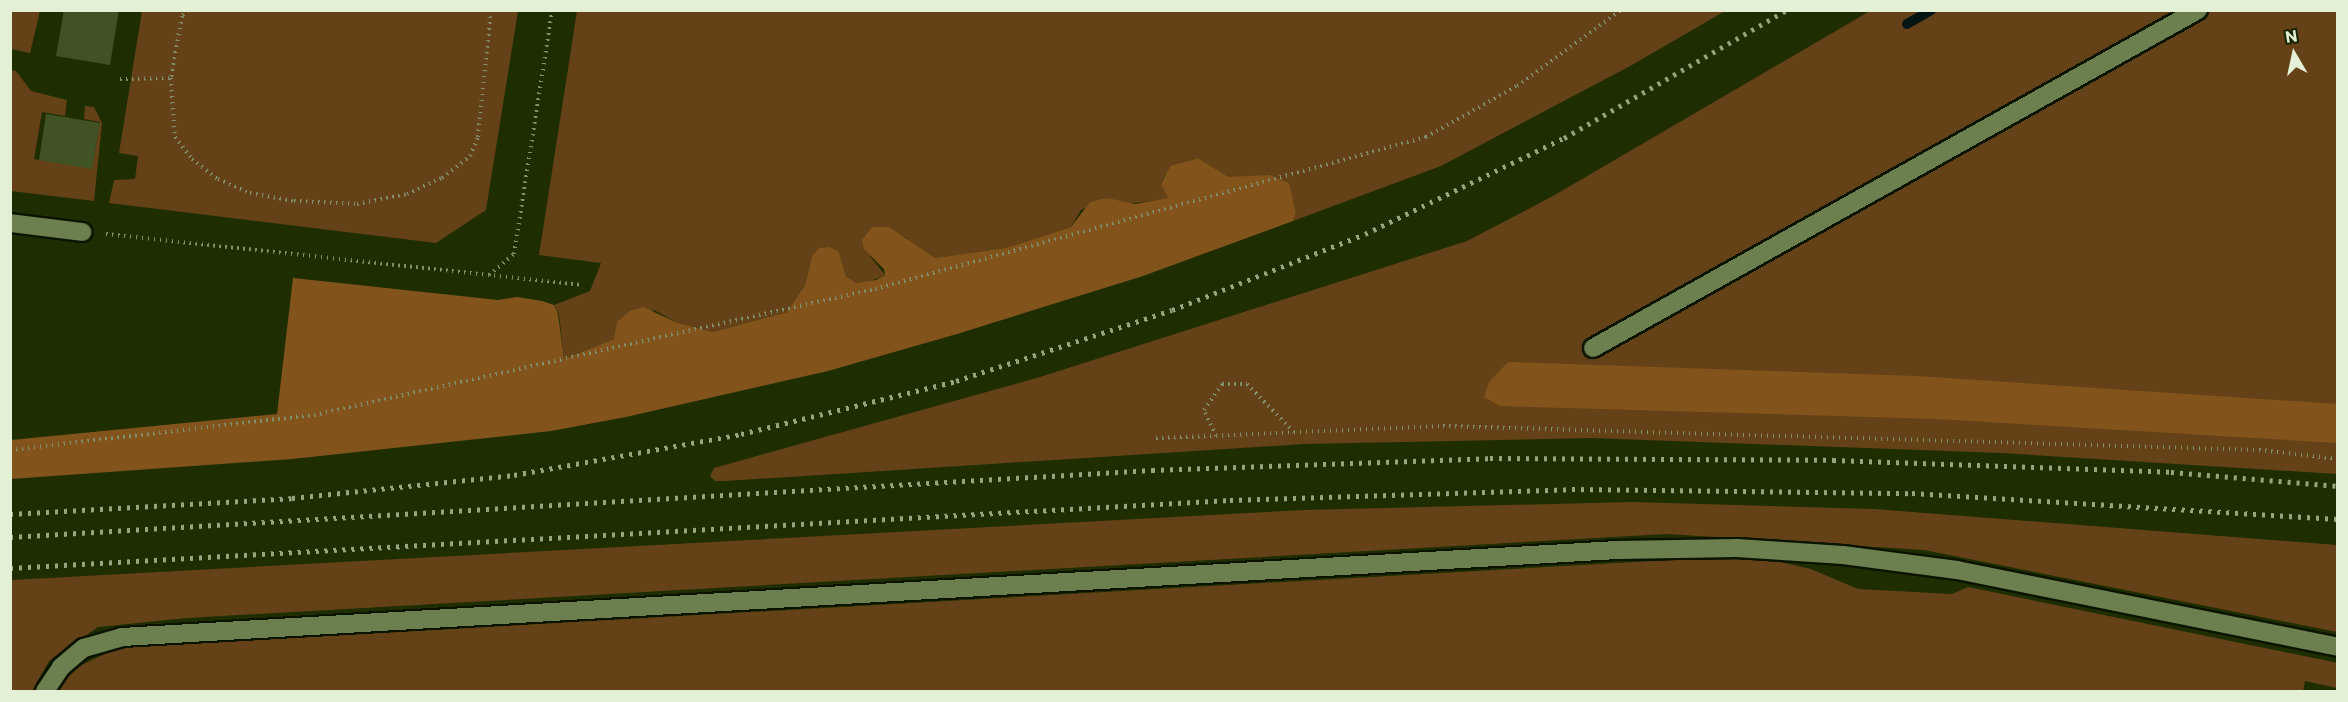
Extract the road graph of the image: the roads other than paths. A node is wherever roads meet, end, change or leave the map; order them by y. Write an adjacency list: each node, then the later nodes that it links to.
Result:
1 (2198, 10): 4 (street)
2 (10, 223): 3 (street)
3 (82, 232)
4 (1593, 348)
5 (2337, 647): 6 (street)
6 (45, 691)

